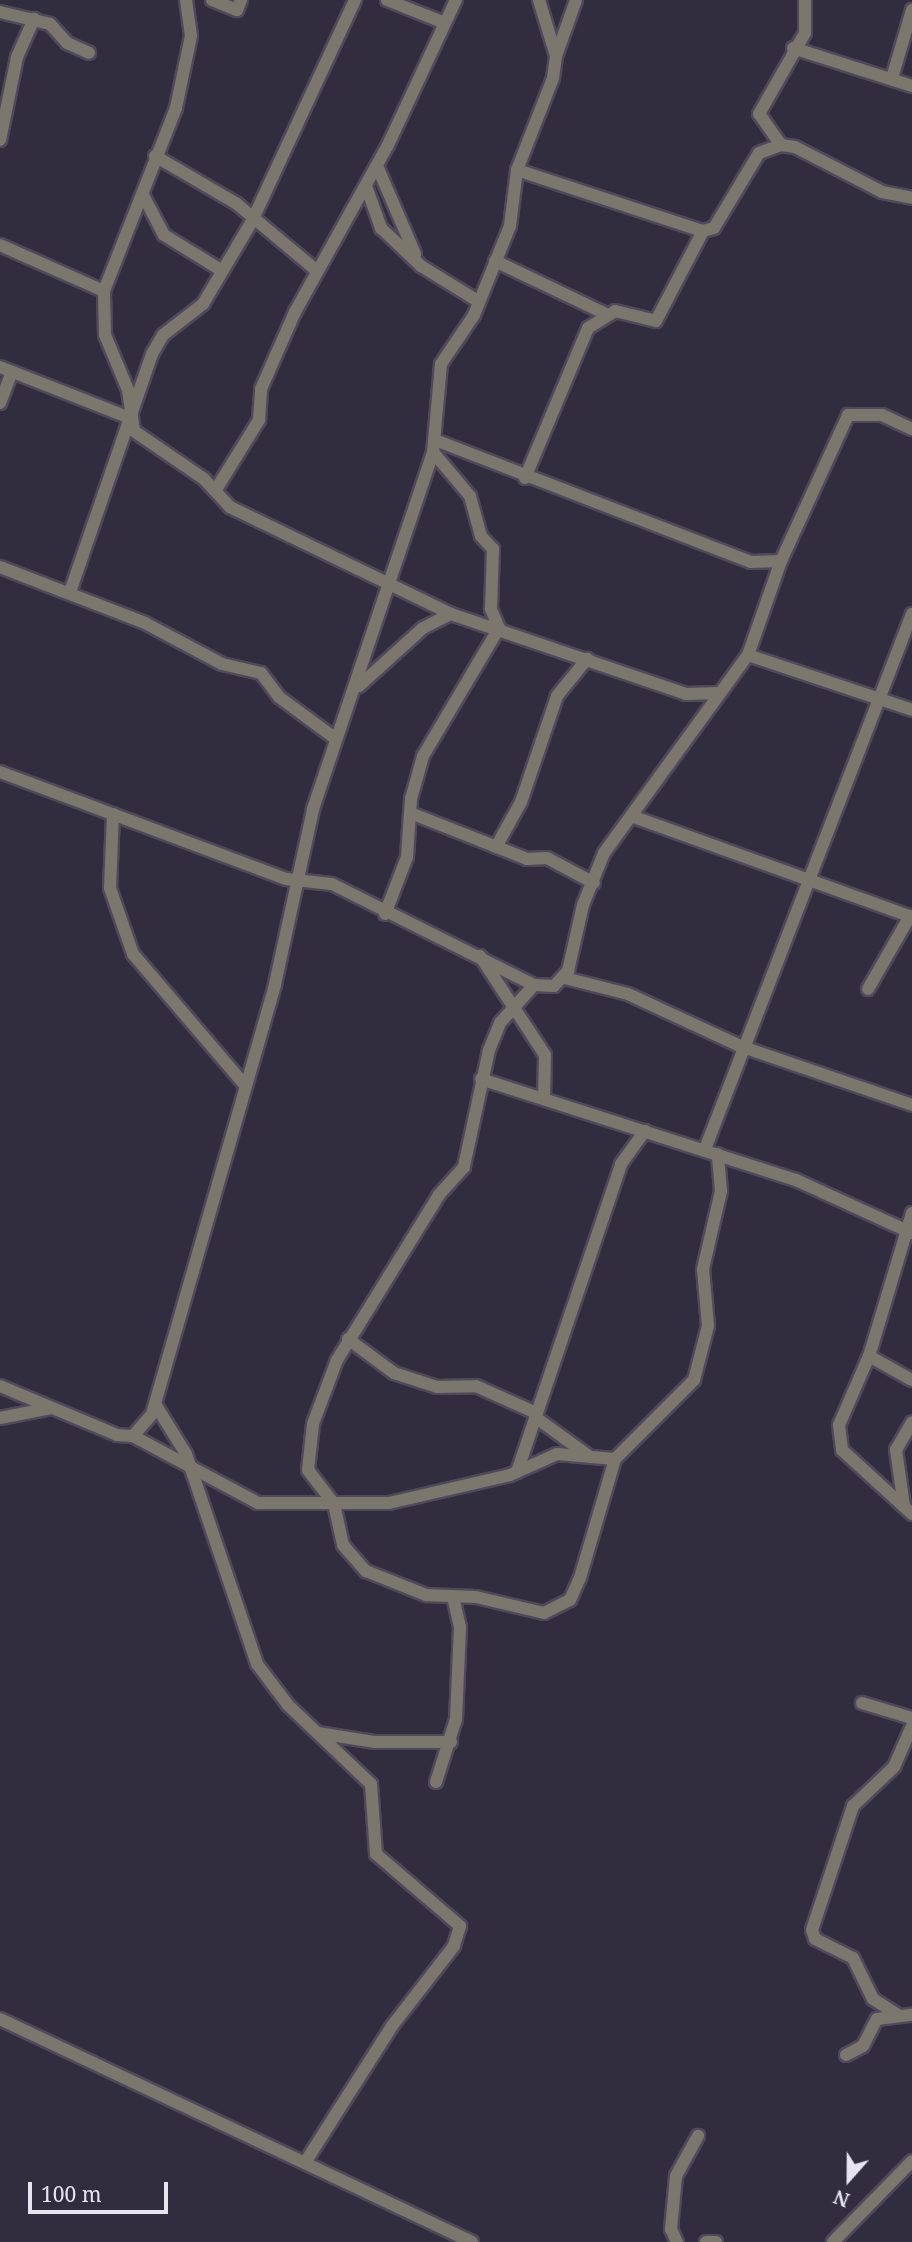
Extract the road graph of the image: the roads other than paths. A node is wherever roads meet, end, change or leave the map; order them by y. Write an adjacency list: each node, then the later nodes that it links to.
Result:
1 (186, 0): 21 (street)
2 (212, 0): 3 (street)
3 (241, 0)
4 (355, 0): 27 (street)
5 (387, 0): 13 (street)
6 (456, 0): 13 (street)
7 (539, 0): 16 (street)
8 (576, 0): 16 (street)
9 (805, 0): 14 (street)
10 (912, 10): 17 (street)
11 (0, 12): 12 (street)
12 (34, 19): 15 (street); 19 (street)
13 (445, 23): 22 (street)
14 (793, 48): 17 (street); 20 (street)
15 (89, 53)
16 (555, 56): 23 (street)
17 (892, 78): 18 (street)
18 (912, 86)
19 (0, 141)
20 (781, 145): 26 (street); 28 (street)
21 (155, 156): 25 (street); 27 (street)
22 (377, 166): 24 (street); 30 (street)
23 (517, 170): 28 (street); 31 (street)
24 (366, 186): 30 (street); 33 (street)
25 (143, 194): 32 (street); 34 (street)
26 (912, 198)
27 (252, 221): 32 (street); 33 (street)
28 (703, 231): 36 (street)
29 (0, 245): 34 (street)
30 (415, 255): 35 (street)
31 (495, 261): 35 (street); 36 (street)
32 (221, 270): 39 (street)
33 (316, 270): 43 (street)
34 (104, 292): 39 (street)
35 (478, 301): 41 (street)
36 (604, 313): 42 (street)
37 (6, 369): 38 (street); 39 (street)
38 (0, 403)
39 (130, 418): 43 (street); 47 (street)
40 (912, 429): 44 (street)
41 (434, 446): 42 (street); 46 (street); 50 (street)
42 (525, 478): 44 (street)
43 (215, 491): 46 (street)
44 (780, 561): 51 (street)
45 (0, 567): 47 (street)
46 (392, 582): 48 (street); 53 (street)
47 (70, 592): 57 (street)
48 (451, 614): 50 (street); 53 (street)
49 (912, 614): 55 (street)
50 (499, 628): 52 (street); 60 (street)
51 (748, 655): 54 (street); 55 (street)
52 (587, 659): 54 (street); 62 (street)
53 (359, 686): 57 (street)
54 (718, 692): 61 (street)
55 (878, 697): 56 (street); 64 (street)
56 (912, 710)
57 (336, 738): 63 (street)
58 (0, 772): 59 (street)
59 (113, 814): 63 (street); 75 (street)
60 (413, 814): 62 (street); 66 (street)
61 (634, 817): 64 (street); 65 (street)
62 (496, 847): 65 (street)
63 (299, 878): 66 (street); 75 (street)
64 (806, 878): 67 (street); 73 (street)
65 (594, 883): 69 (street)
66 (386, 914): 68 (street)
67 (911, 916): 71 (street)
68 (480, 956): 70 (street); 72 (street)
69 (565, 978): 70 (street); 73 (street)
70 (534, 985): 72 (street)
71 (868, 989)
72 (516, 1006): 74 (street); 76 (street)
73 (740, 1046): 77 (street); 79 (street)
74 (481, 1079): 76 (street); 83 (street)
75 (245, 1086): 87 (street)
76 (544, 1099): 78 (street)
77 (912, 1105)
78 (645, 1130): 79 (street); 89 (street)
79 (705, 1149): 80 (street)
80 (718, 1154): 82 (street); 94 (street)
81 (912, 1213): 82 (street)
82 (909, 1231): 84 (street)
83 (348, 1339): 89 (street); 97 (street)
84 (869, 1356): 85 (street); 98 (street)
85 (912, 1380)
86 (0, 1386): 88 (street)
87 (155, 1404): 92 (street); 95 (street)
88 (51, 1408): 90 (street); 92 (street)
89 (536, 1415): 93 (street); 96 (street)
90 (0, 1418)
91 (912, 1422): 98 (street)
92 (133, 1436): 95 (street)
93 (590, 1457): 94 (street); 96 (street)
94 (615, 1459): 99 (street)
95 (191, 1470): 97 (street); 103 (street)
96 (517, 1472): 97 (street)
97 (334, 1504): 99 (street)
98 (908, 1510)
99 (453, 1597): 104 (street)
100 (862, 1703): 101 (street)
101 (912, 1718)
102 (912, 1726): 106 (street)
103 (317, 1732): 104 (street); 110 (street)
104 (450, 1742): 105 (street)
105 (436, 1782)
106 (905, 2015): 108 (street)
107 (0, 2019): 110 (street)
108 (846, 2054)
109 (698, 2136): 113 (street)
110 (306, 2161): 112 (street)
111 (912, 2161): 116 (street)
112 (472, 2242)
113 (677, 2242)
114 (706, 2242): 115 (street)
115 (716, 2242)
116 (833, 2242)

